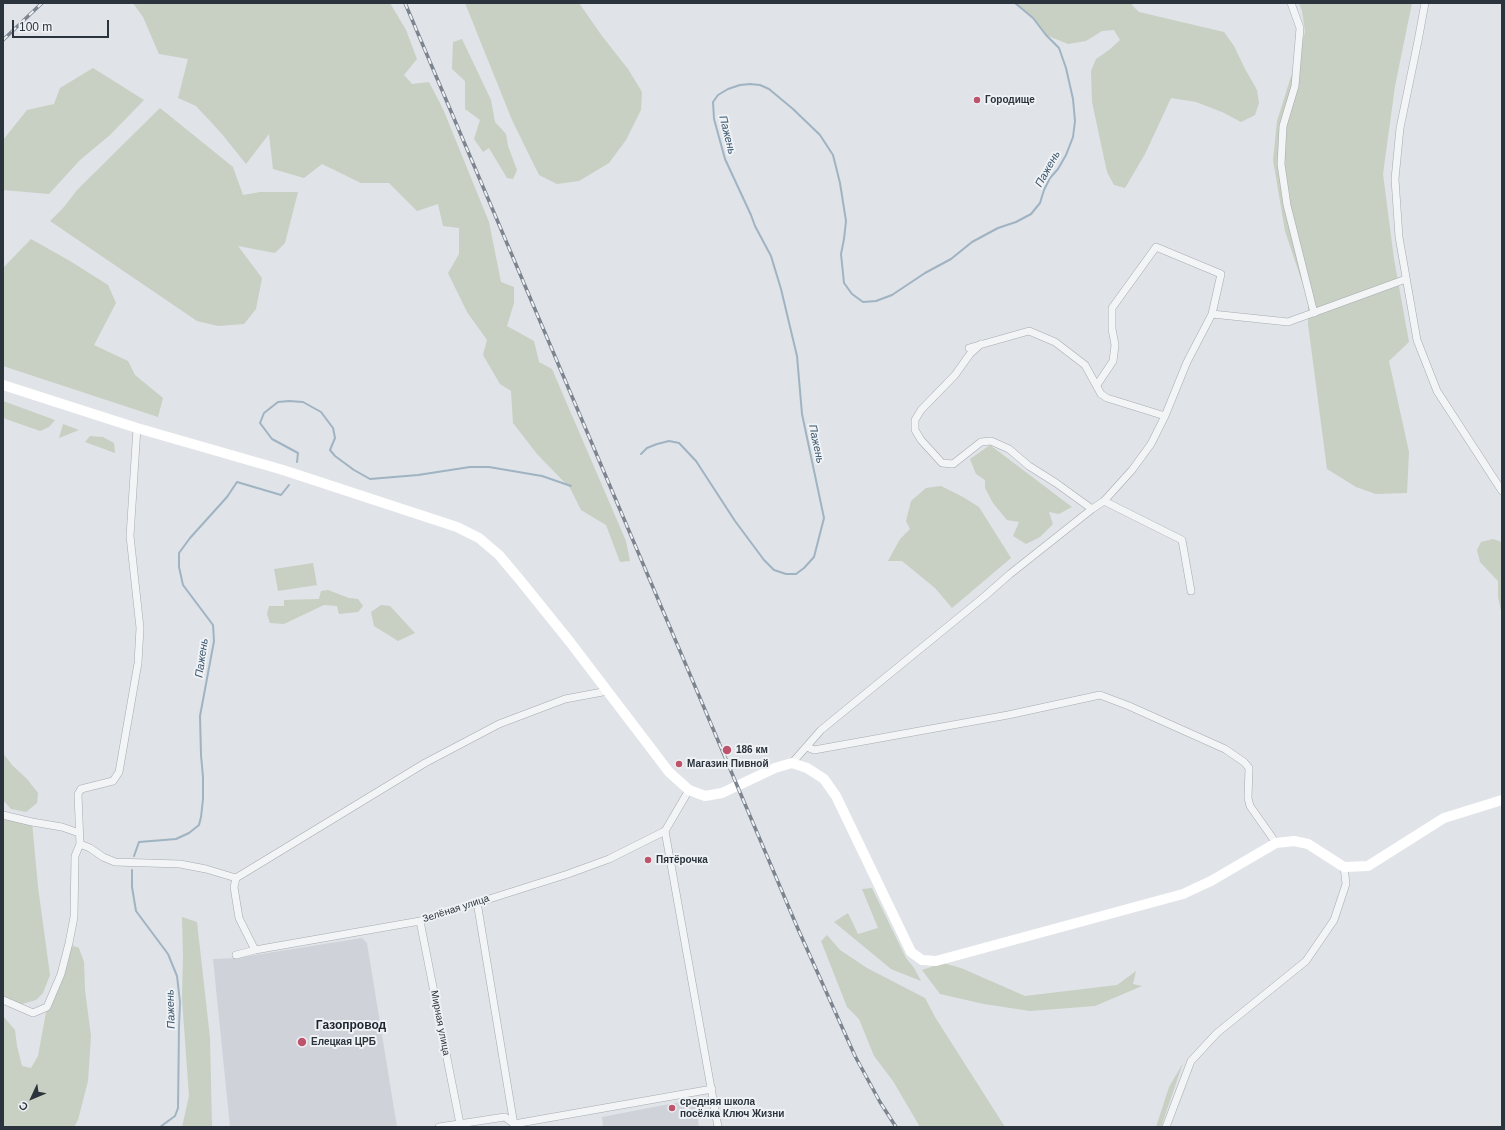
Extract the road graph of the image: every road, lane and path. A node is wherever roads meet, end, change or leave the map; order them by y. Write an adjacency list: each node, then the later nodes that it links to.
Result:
1 (1291, 3): 4 (street)
2 (1424, 3): 3 (street)
3 (1406, 279): 4 (street); 12 (street)
4 (1314, 313): 5 (street)
5 (1212, 314): 9 (street); 10 (street)
6 (981, 344): 7 (street); 9 (street); 14 (street)
7 (968, 348)
8 (3, 385): 11 (street)
9 (1096, 385): 10 (street)
10 (1165, 416): 13 (street)
11 (137, 428): 16 (street); 23 (street)
12 (1502, 490)
13 (1104, 501): 14 (street); 15 (street)
14 (1092, 509): 17 (street)
15 (1192, 591)
16 (608, 691): 19 (street); 27 (street)
17 (807, 746): 18 (street); 24 (street)
18 (792, 764): 19 (street); 24 (street)
19 (689, 790): 22 (street)
20 (1502, 800): 26 (street)
21 (3, 815): 23 (street)
22 (665, 831): 28 (street, Зелёная улица); 33 (street)
23 (79, 833): 25 (street)
24 (1276, 843): 26 (street)
25 (80, 844): 27 (street); 32 (street)
26 (1344, 866): 38 (street)
27 (236, 878): 30 (street)
28 (477, 902): 29 (street, Зелёная улица); 35 (street)
29 (420, 921): 30 (street, Зелёная улица); 34 (street, Мирная улица)
30 (255, 950): 31 (street, Зелёная улица)
31 (236, 955)
32 (3, 1000)
33 (712, 1088): 35 (street); 37 (street)
34 (460, 1124): 35 (street); 36 (street)
35 (514, 1126)
36 (439, 1127)
37 (718, 1127)
38 (1166, 1127)

